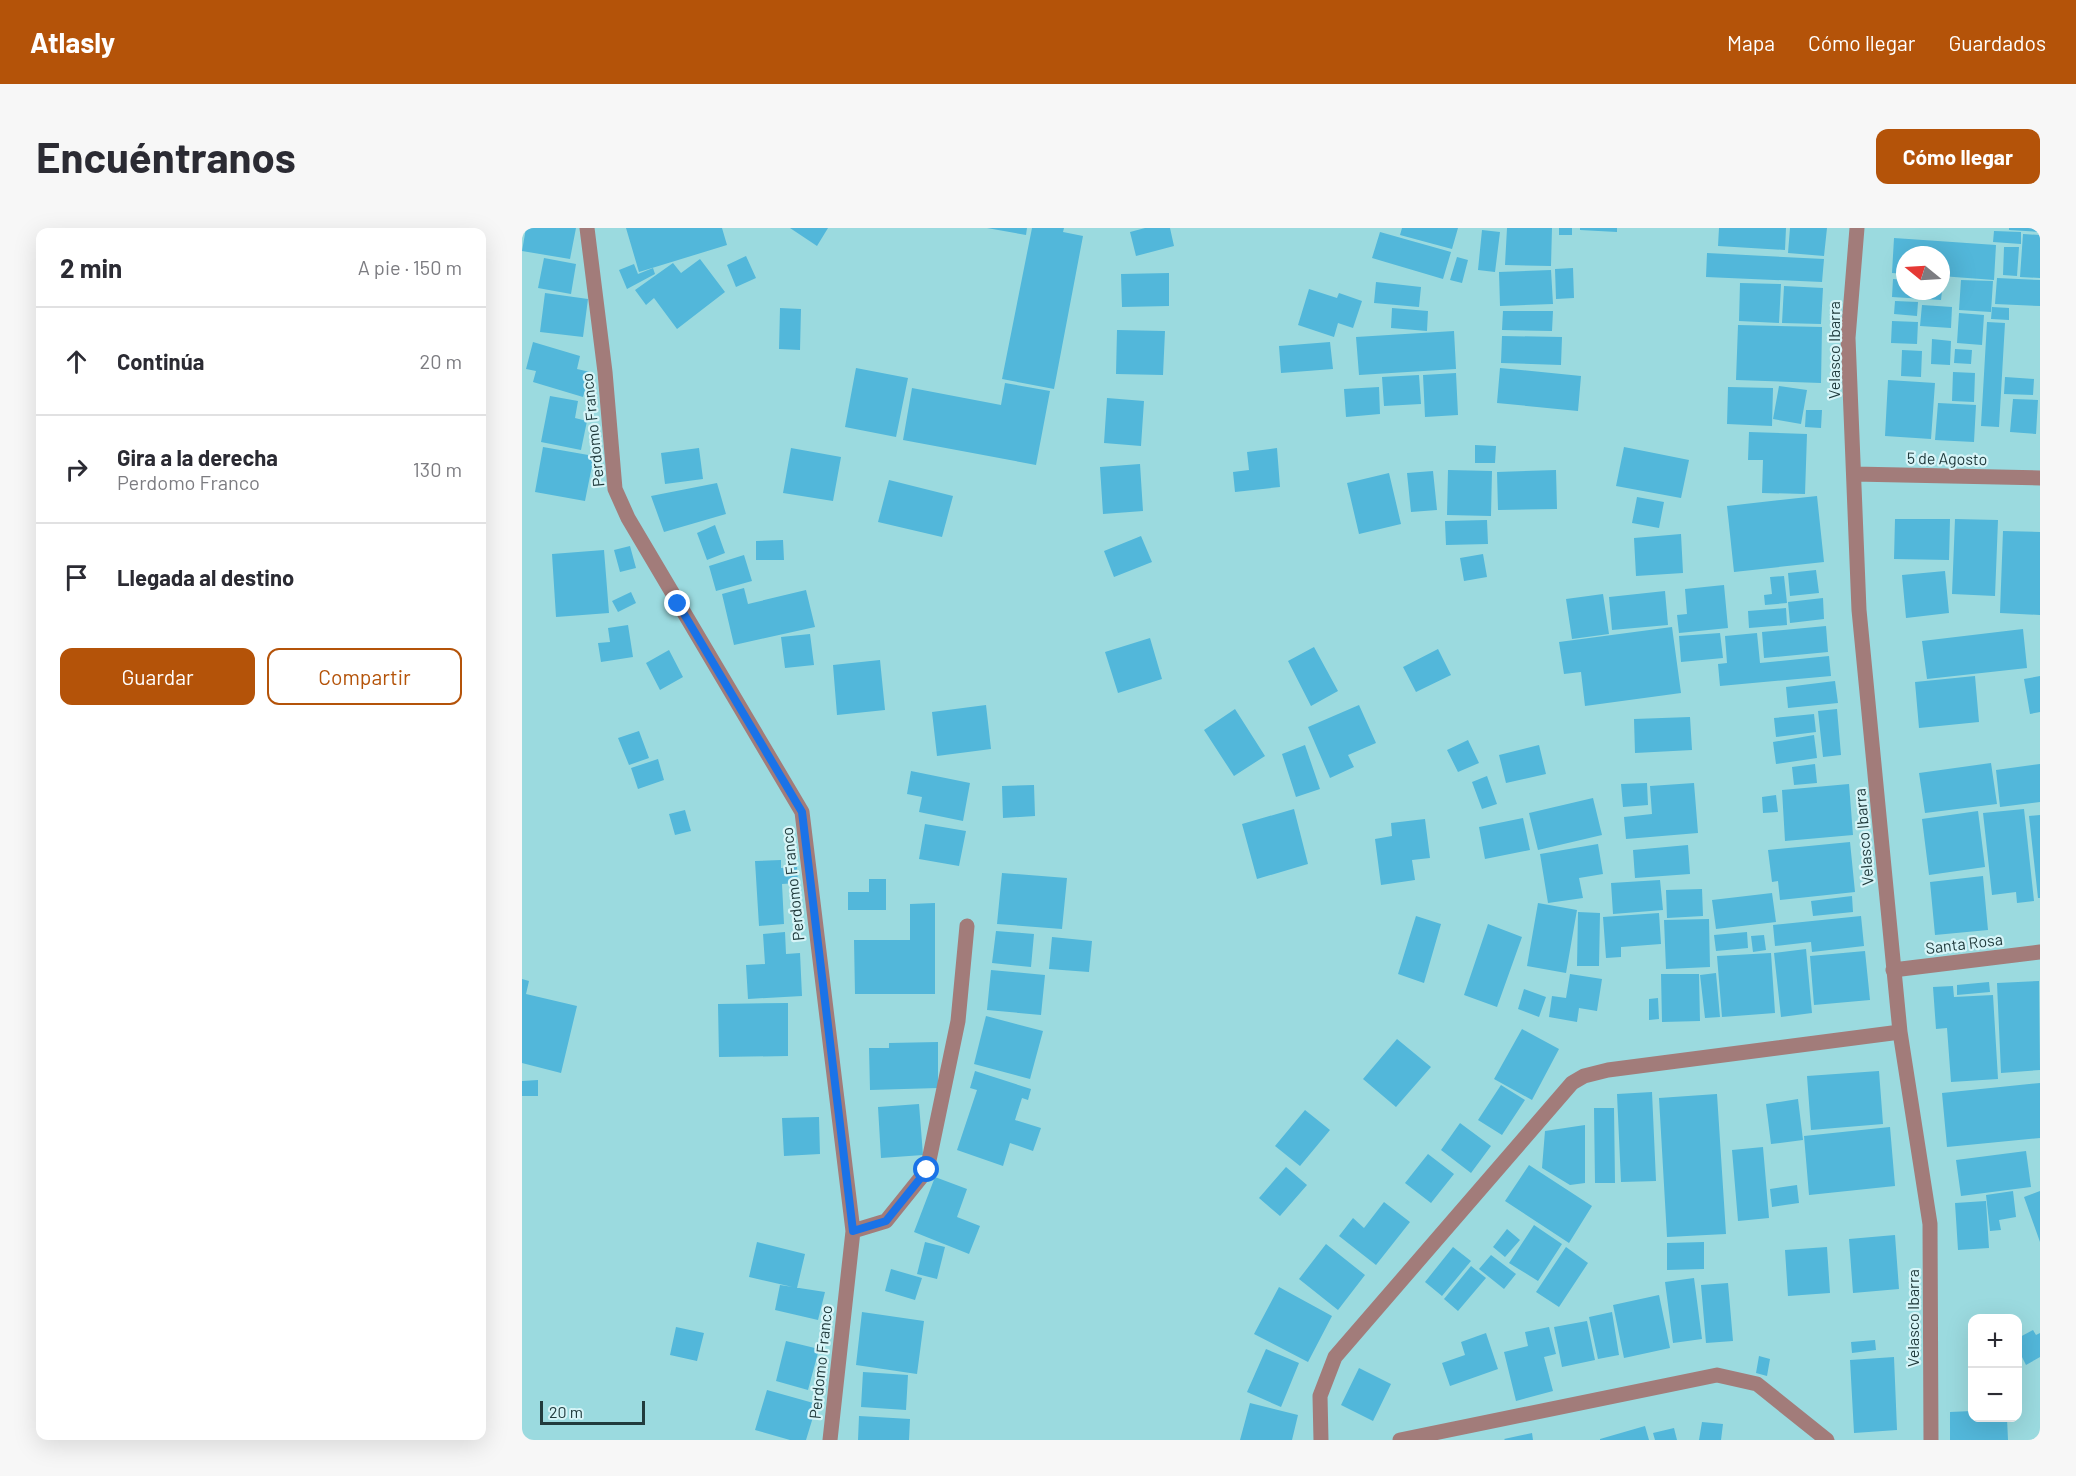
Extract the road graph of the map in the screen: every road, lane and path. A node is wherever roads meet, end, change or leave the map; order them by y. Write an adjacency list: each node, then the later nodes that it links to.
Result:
1 (587, 228): 9 (street, Perdomo Franco)
2 (1857, 228): 3 (street, Velasco Ibarra)
3 (1854, 474): 4 (street, 5 de Agosto); 7 (street, Velasco Ibarra)
4 (2040, 478)
5 (967, 926): 9 (street)
6 (2040, 952): 7 (street, Santa Rosa)
7 (1893, 970): 8 (street, Velasco Ibarra)
8 (1900, 1032): 11 (street); 14 (street, Velasco Ibarra)
9 (853, 1231): 10 (street, Perdomo Franco)
10 (830, 1440)
11 (1320, 1440)
12 (1401, 1440): 13 (street)
13 (1827, 1440)
14 (1931, 1440)

